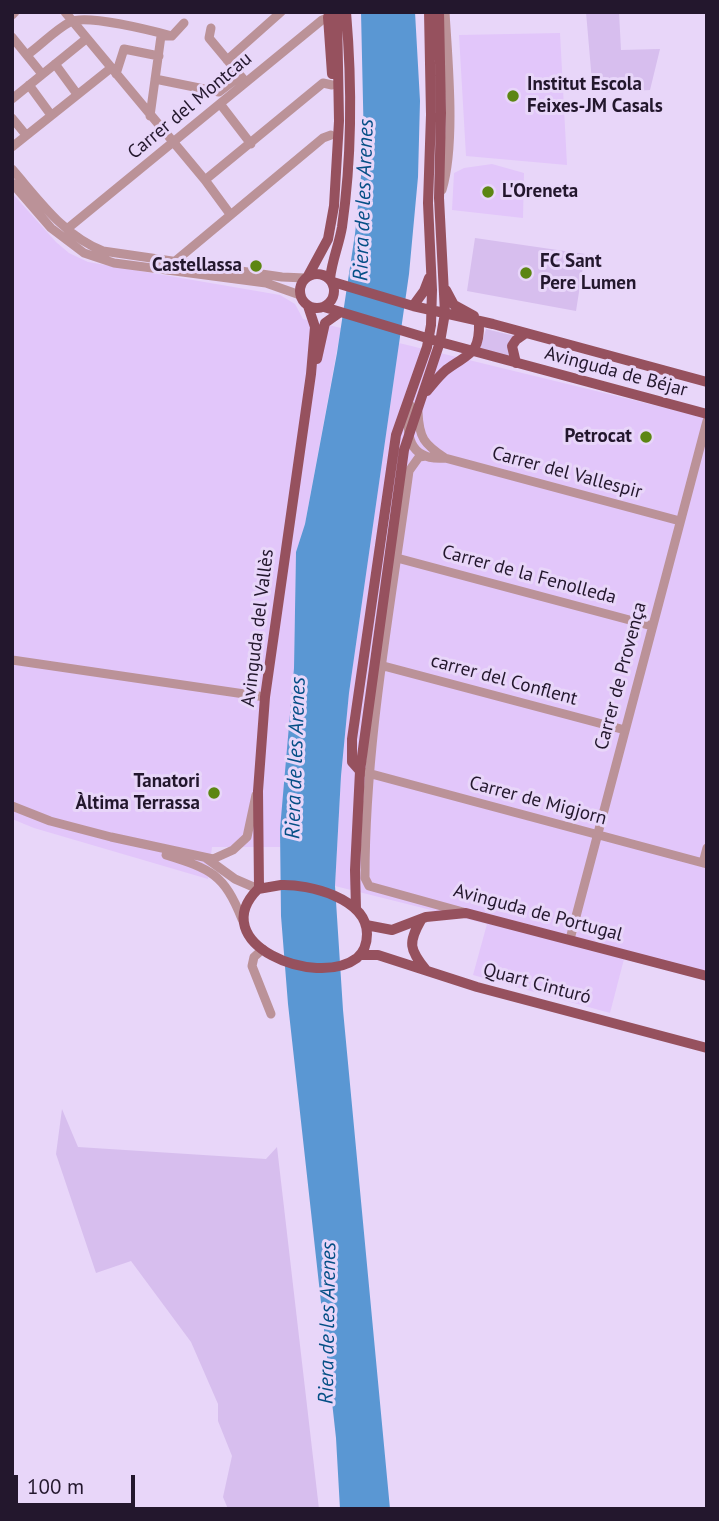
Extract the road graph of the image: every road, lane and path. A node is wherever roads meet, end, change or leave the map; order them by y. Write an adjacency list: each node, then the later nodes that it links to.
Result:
1 (65, 12): 9 (street)
2 (267, 12): 7 (street)
3 (346, 12): 46 (main road)
4 (429, 12): 44 (main road)
5 (439, 12): 39 (main road)
6 (445, 12): 39 (street)
7 (280, 13): 17 (street)
8 (334, 14): 22 (street, Carrer del Montcau); 24 (main road); 42 (main road)
9 (71, 21): 12 (street); 14 (street); 15 (street)
10 (184, 23): 12 (street)
11 (211, 28): 17 (street)
12 (172, 36): 16 (street)
13 (12, 37): 15 (street)
14 (86, 39): 18 (street); 19 (street)
15 (27, 55): 20 (street)
16 (159, 56): 19 (street); 21 (street)
17 (227, 60): 22 (street)
18 (55, 64): 20 (street); 25 (street)
19 (113, 71): 25 (street); 29 (street)
20 (42, 74): 23 (street)
21 (155, 79): 22 (street); 29 (street)
22 (243, 79): 27 (street, Carrer del Montcau)
23 (29, 85): 26 (street); 28 (street)
24 (332, 85): 32 (main road); 34 (street)
25 (77, 94): 28 (street)
26 (12, 99)
27 (221, 105): 33 (street, Carrer del Montcau); 34 (street)
28 (51, 115): 31 (street)
29 (150, 116): 33 (street)
30 (12, 117): 31 (street)
31 (26, 135): 35 (street)
32 (331, 135): 40 (street); 42 (main road)
33 (173, 143): 37 (street); 41 (street, Carrer del Montcau)
34 (251, 144): 37 (street)
35 (12, 147)
36 (12, 169): 41 (street)
37 (205, 180): 40 (street)
38 (12, 183): 48 (street)
39 (439, 198): 47 (main road)
40 (230, 214): 43 (street)
41 (67, 229): 43 (street)
42 (328, 239): 45 (main road)
43 (173, 263): 45 (street)
44 (431, 270): 50 (main road); 52 (main road)
45 (306, 277): 46 (main road); 48 (main road)
46 (336, 283): 50 (main road); 51 (main road)
47 (444, 285): 54 (main road); 55 (main road)
48 (300, 295): 49 (main road)
49 (308, 306): 51 (main road); 64 (main road, Avinguda del Vallès)
50 (413, 306): 52 (main road)
51 (323, 307): 53 (main road); 56 (main road, Avinguda del Vallès)
52 (432, 310): 54 (main road); 59 (main road)
53 (340, 313): 56 (main road); 57 (main road)
54 (445, 313): 55 (main road); 60 (main road)
55 (475, 318): 58 (main road, Avinguda de Béjar); 61 (main road)
56 (325, 323): 64 (main road, Avinguda del Vallès)
57 (406, 331): 59 (main road); 62 (main road)
58 (526, 333): 63 (main road, Avinguda de Béjar); 65 (main road, Avinguda de Béjar)
59 (429, 338): 60 (main road); 62 (main road)
60 (440, 342): 61 (main road); 66 (main road)
61 (470, 354): 63 (main road, Avinguda de Béjar); 66 (main road)
62 (422, 362): 66 (main road)
63 (516, 363): 67 (main road, Avinguda de Béjar)
64 (311, 374): 79 (main road, Avinguda del Vallès)
65 (707, 382)
66 (417, 399): 69 (main road); 71 (street); 75 (main road)
67 (707, 414)
68 (707, 421): 73 (street, Carrer de Provença)
69 (410, 436): 70 (street); 72 (street); 78 (main road)
70 (426, 456): 71 (street, Carrer del Vallespir); 72 (street)
71 (445, 458): 73 (street, Carrer del Vallespir)
72 (409, 471): 74 (street)
73 (680, 521): 76 (street, Carrer de Provença)
74 (397, 558): 76 (street, Carrer de la Fenolleda); 78 (street)
75 (371, 612): 78 (street); 80 (main road)
76 (652, 626): 81 (street, Carrer de Provença)
77 (12, 660): 79 (street)
78 (378, 665): 80 (street); 81 (street, carrer del Conflent); 82 (main road)
79 (265, 697): 83 (main road, Avinguda del Vallès)
80 (355, 719): 82 (main road)
81 (625, 730): 85 (street, Carrer de Provença)
82 (364, 772): 85 (street, Carrer de Migjorn); 91 (main road); 92 (street, Avinguda de Portugal)
83 (258, 791): 88 (street); 90 (main road, Avinguda del Vallès)
84 (12, 806): 86 (street)
85 (598, 835): 89 (street, Carrer de Migjorn); 96 (street, Carrer de Provença)
86 (111, 837): 88 (street); 93 (street)
87 (707, 849): 89 (street)
88 (206, 858): 90 (street)
89 (705, 863)
90 (261, 888): 91 (main road); 93 (main road)
91 (356, 909): 95 (main road)
92 (466, 913): 94 (main road); 96 (main road, Avinguda de Portugal)
93 (242, 919): 97 (main road)
94 (421, 920): 95 (main road); 99 (main road)
95 (366, 925): 98 (main road)
96 (570, 939): 100 (main road, Avinguda de Portugal)
97 (264, 949): 98 (main road); 101 (street)
98 (360, 954): 99 (main road, Quart Cinturó)
99 (427, 971): 102 (main road, Quart Cinturó)
100 (707, 976)
101 (271, 1014)
102 (707, 1048)

